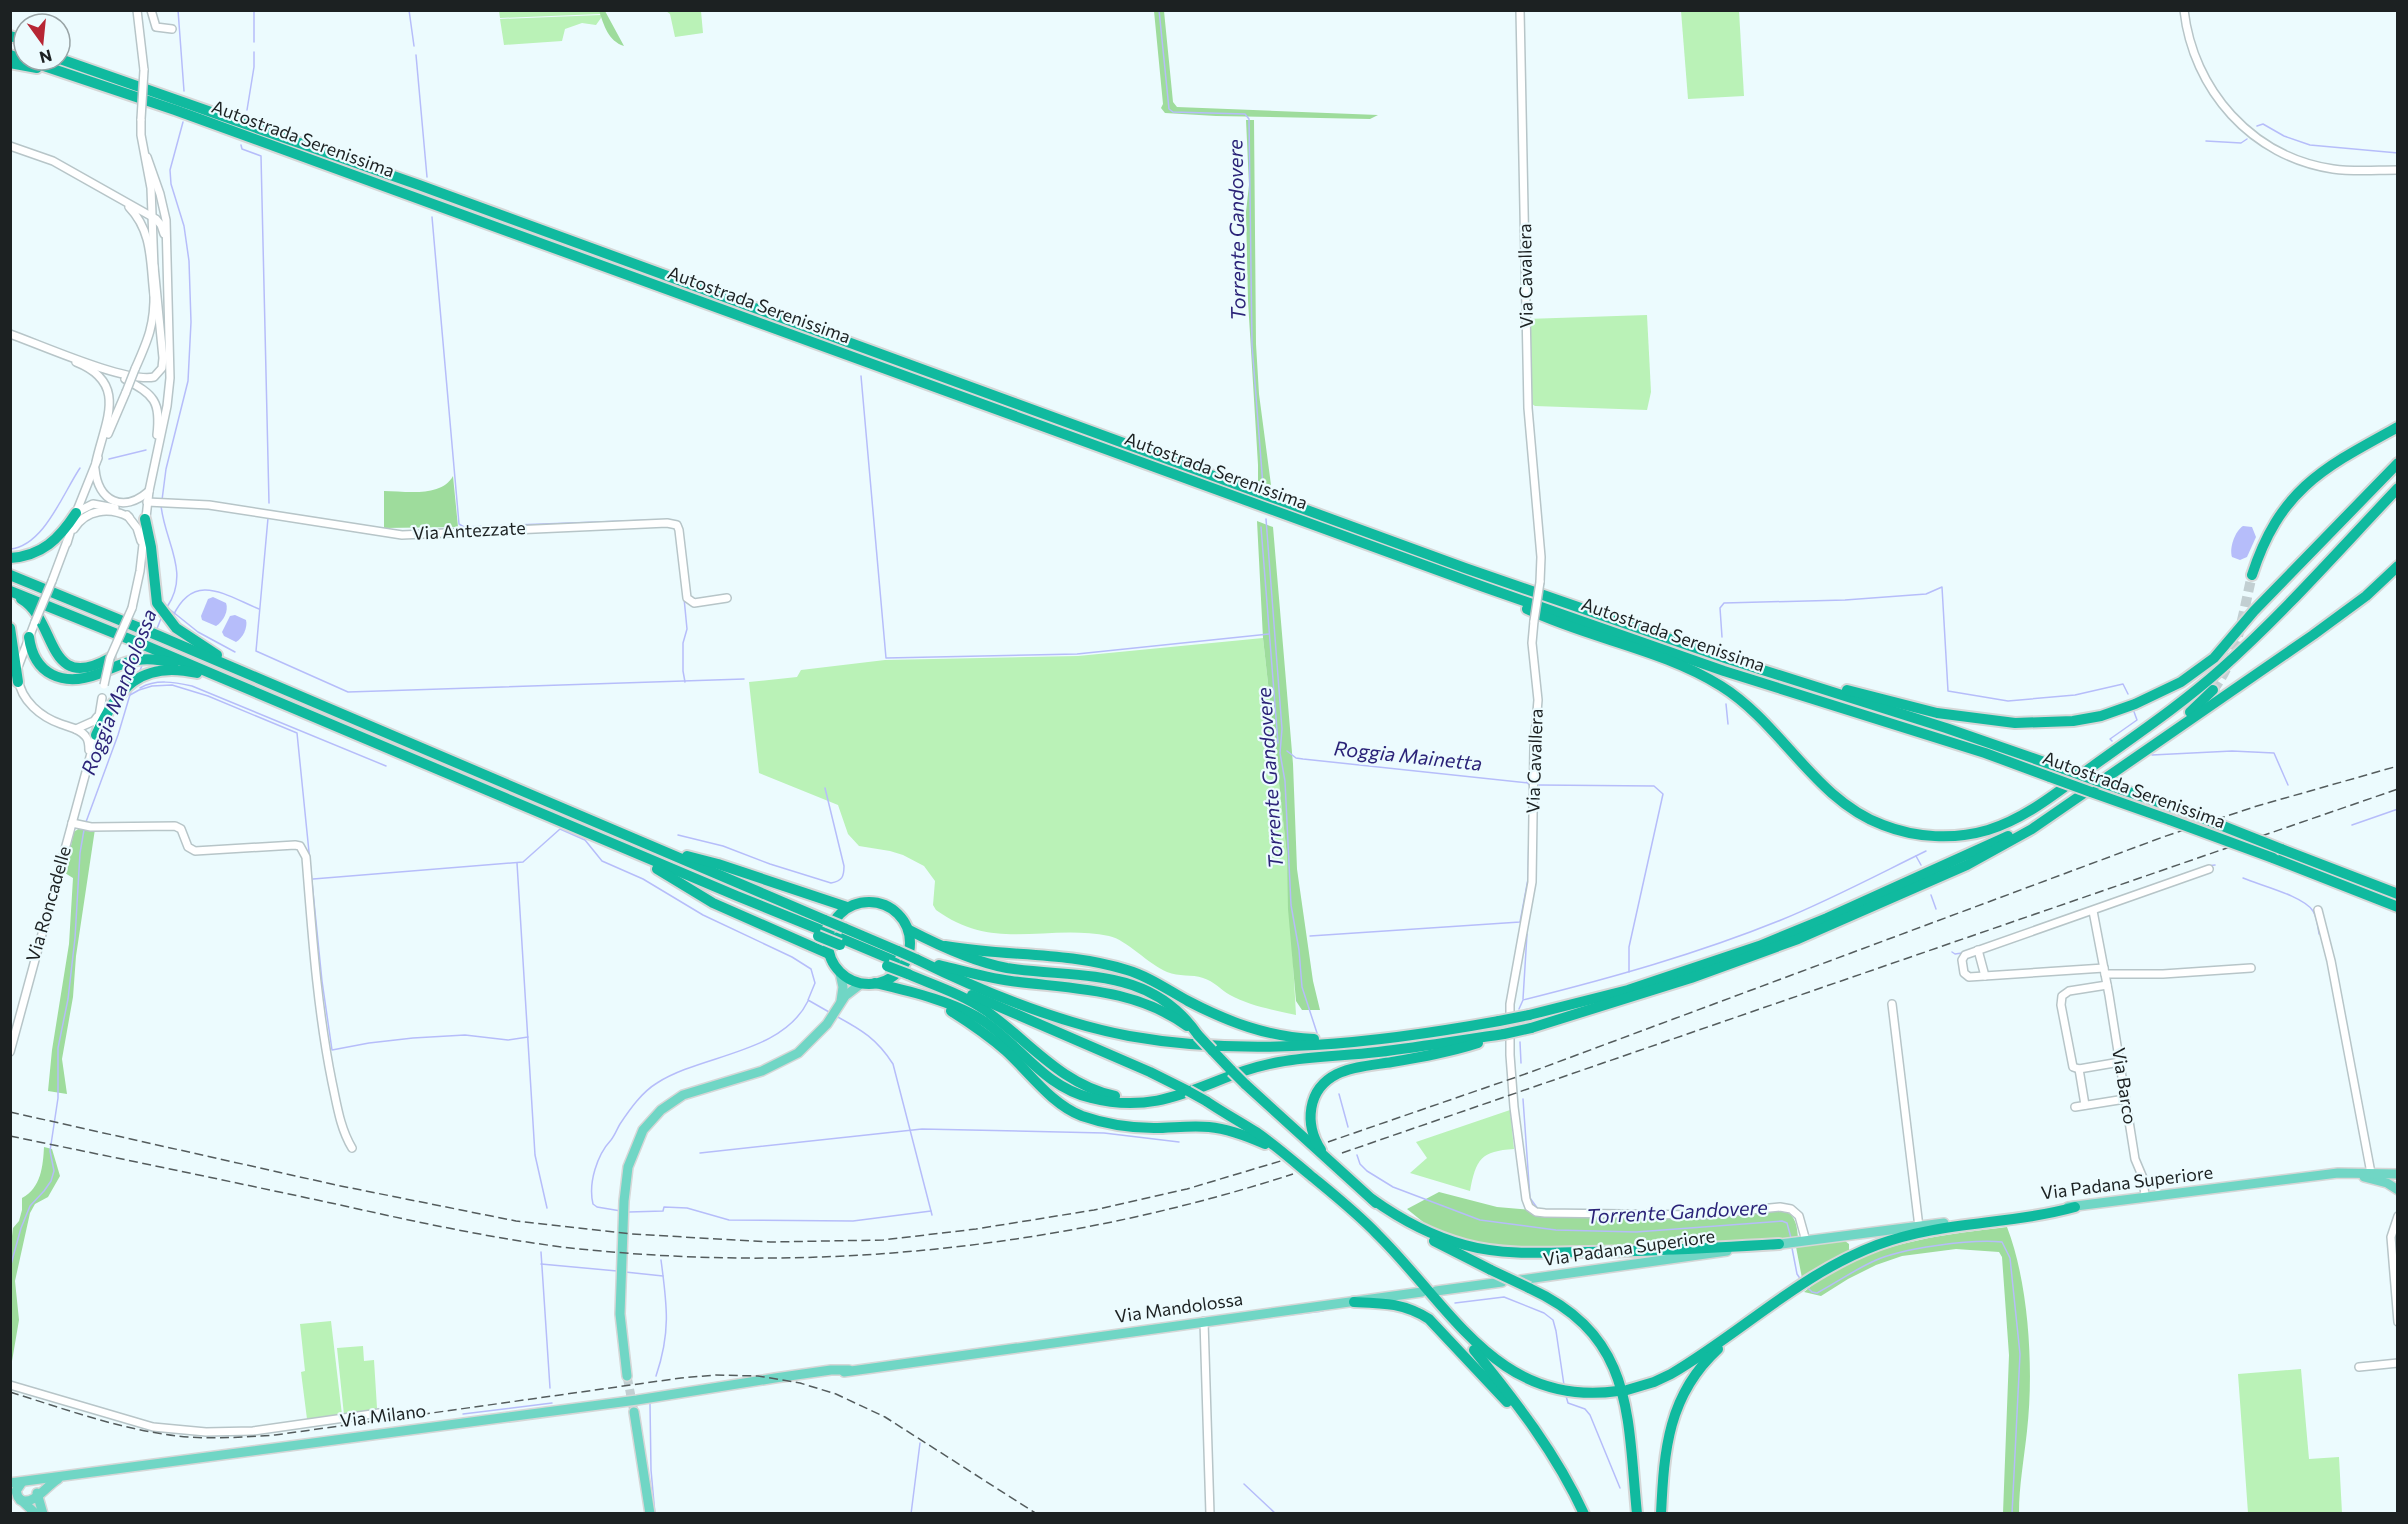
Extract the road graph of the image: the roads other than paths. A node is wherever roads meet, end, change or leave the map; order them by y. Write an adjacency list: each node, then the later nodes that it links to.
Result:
1 (137, 10): 9 (street, bridge)
2 (151, 10): 5 (street)
3 (1520, 10): 105 (street, Via Cavallera, bridge)
4 (2184, 10): 10 (street)
5 (172, 29)
6 (72, 62): 46 (highway, Autostrada Serenissima)
7 (63, 72): 39 (highway, Autostrada Serenissima)
8 (10, 147): 12 (street)
9 (147, 157): 11 (street); 16 (street)
10 (2397, 170)
11 (152, 197): 12 (street); 13 (street)
12 (125, 203): 13 (street); 18 (street)
13 (151, 216): 14 (street); 15 (street)
14 (161, 225): 15 (street); 16 (street)
15 (153, 228): 17 (street)
16 (165, 242): 25 (street)
17 (154, 266): 18 (street); 20 (street)
18 (154, 300): 24 (street, bridge)
19 (10, 335): 20 (street); 24 (street)
20 (102, 367): 25 (street)
21 (2397, 427): 26 (highway)
22 (2397, 435): 26 (highway)
23 (2397, 463): 46 (highway)
24 (96, 464): 28 (street); 30 (street)
25 (155, 465): 28 (street, Via Roncadelle)
26 (2325, 469): 37 (highway)
27 (2397, 488): 39 (highway)
28 (148, 491): 29 (street, Via Roncadelle)
29 (151, 502): 32 (street, Via Roncadelle); 41 (street, Via Antezzate)
30 (76, 513): 31 (street); 33 (street); 35 (highway)
31 (129, 517): 33 (street); 34 (street)
32 (145, 519): 34 (street, Via Roncadelle); 47 (highway)
33 (66, 543): 43 (street, bridge)
34 (142, 552): 45 (street, Via Roncadelle, bridge)
35 (10, 558)
36 (2397, 566): 80 (highway, bridge)
37 (2252, 575)
38 (10, 576): 47 (highway)
39 (1484, 587): 61 (highway, Autostrada Serenissima, bridge)
40 (10, 592): 44 (highway); 45 (highway)
41 (727, 598)
42 (10, 627): 49 (highway)
43 (29, 637): 44 (highway); 49 (street)
44 (146, 653): 48 (highway)
45 (110, 658): 51 (street, Via Roncadelle, bridge)
46 (1728, 659): 59 (highway, Autostrada Serenissima, bridge)
47 (237, 669): 57 (highway)
48 (224, 678): 53 (highway); 56 (highway)
49 (18, 682): 52 (street)
50 (2213, 690): 82 (highway, bridge)
51 (102, 698): 52 (street); 53 (street, Via Roncadelle)
52 (76, 729): 54 (street)
53 (96, 735): 54 (street, Via Roncadelle)
54 (89, 757): 55 (street, Via Roncadelle)
55 (76, 824): 83 (street, Via Roncadelle); 90 (street)
56 (579, 829): 64 (highway); 68 (highway)
57 (656, 848): 60 (highway); 64 (highway)
58 (2209, 869): 63 (street)
59 (2397, 894)
60 (847, 907): 65 (highway); 68 (highway)
61 (2397, 907)
62 (2318, 910): 94 (street)
63 (2093, 911): 67 (street); 71 (street, Via Barco)
64 (821, 929): 69 (highway)
65 (909, 930): 66 (highway); 75 (highway)
66 (945, 946): 81 (highway); 82 (highway)
67 (1978, 950): 73 (street); 73 (street)
68 (829, 954): 72 (highway)
69 (912, 967): 81 (highway); 82 (highway); 86 (highway); 91 (highway, bridge)
70 (2251, 968): 71 (street)
71 (2105, 971): 73 (street); 76 (street, Via Barco)
72 (840, 972): 74 (highway); 78 (main road)
73 (1985, 976)
74 (862, 983): 75 (highway); 78 (main road)
75 (875, 984): 77 (highway)
76 (2108, 985): 84 (street, Via Barco); 85 (street)
77 (930, 999): 86 (highway); 91 (highway)
78 (841, 1001): 119 (main road)
79 (1892, 1004): 103 (street)
80 (1504, 1034): 86 (highway); 92 (highway)
81 (1198, 1035): 92 (highway, bridge)
82 (1374, 1040)
83 (10, 1052)
84 (2120, 1062): 85 (street); 87 (street, Via Barco)
85 (2079, 1069): 88 (street)
86 (1178, 1097)
87 (2125, 1099): 88 (street); 98 (street, Via Barco)
88 (2085, 1105): 89 (street)
89 (2075, 1107)
90 (352, 1148)
91 (1282, 1151): 107 (highway)
92 (1336, 1169): 99 (highway)
93 (2338, 1173): 94 (main road, Via Padana Superiore); 97 (main road, Via Padana Superiore); 98 (main road, Via Padana Superiore)
94 (2371, 1173): 95 (main road, Via Padana Superiore); 96 (main road)
95 (2397, 1174)
96 (2397, 1185)
97 (2397, 1190)
98 (2145, 1196): 100 (main road, Via Padana Superiore)
99 (1372, 1199): 106 (highway); 109 (highway, bridge)
100 (2074, 1207): 103 (main road, Via Padana Superiore); 110 (highway)
101 (2397, 1216): 104 (street)
102 (2397, 1223): 104 (street)
103 (1920, 1227): 105 (main road, Via Padana Superiore)
104 (2392, 1230): 115 (street)
105 (1806, 1241): 106 (main road, Via Padana Superiore)
106 (1779, 1244): 109 (main road, Via Padana Superiore)
107 (1412, 1272): 110 (highway); 123 (highway)
108 (1502, 1282): 111 (main road)
109 (1525, 1284): 134 (highway)
110 (1799, 1286): 135 (highway)
111 (1436, 1291)
112 (1422, 1292): 113 (main road, Via Mandolossa)
113 (1354, 1302): 114 (main road, Via Mandolossa); 123 (highway)
114 (1204, 1322): 116 (main road, Via Mandolossa); 132 (street)
115 (2397, 1322)
116 (941, 1358): 124 (main road, Via Milano)
117 (2397, 1363): 118 (street)
118 (2359, 1367)
119 (627, 1376)
120 (10, 1385): 122 (street)
121 (634, 1412): 131 (main road)
122 (379, 1413)
123 (1556, 1459): 133 (highway)
124 (66, 1475): 125 (main road, Via Milano); 127 (main road, Via Milano)
125 (25, 1482): 126 (main road, Via Milano); 127 (main road); 128 (main road)
126 (10, 1483)
127 (37, 1494): 128 (main road); 130 (main road)
128 (16, 1497): 129 (main road)
129 (36, 1514)
130 (44, 1514)
131 (650, 1514)
132 (1210, 1514)
133 (1584, 1514)
134 (1636, 1514)
135 (1661, 1514)

